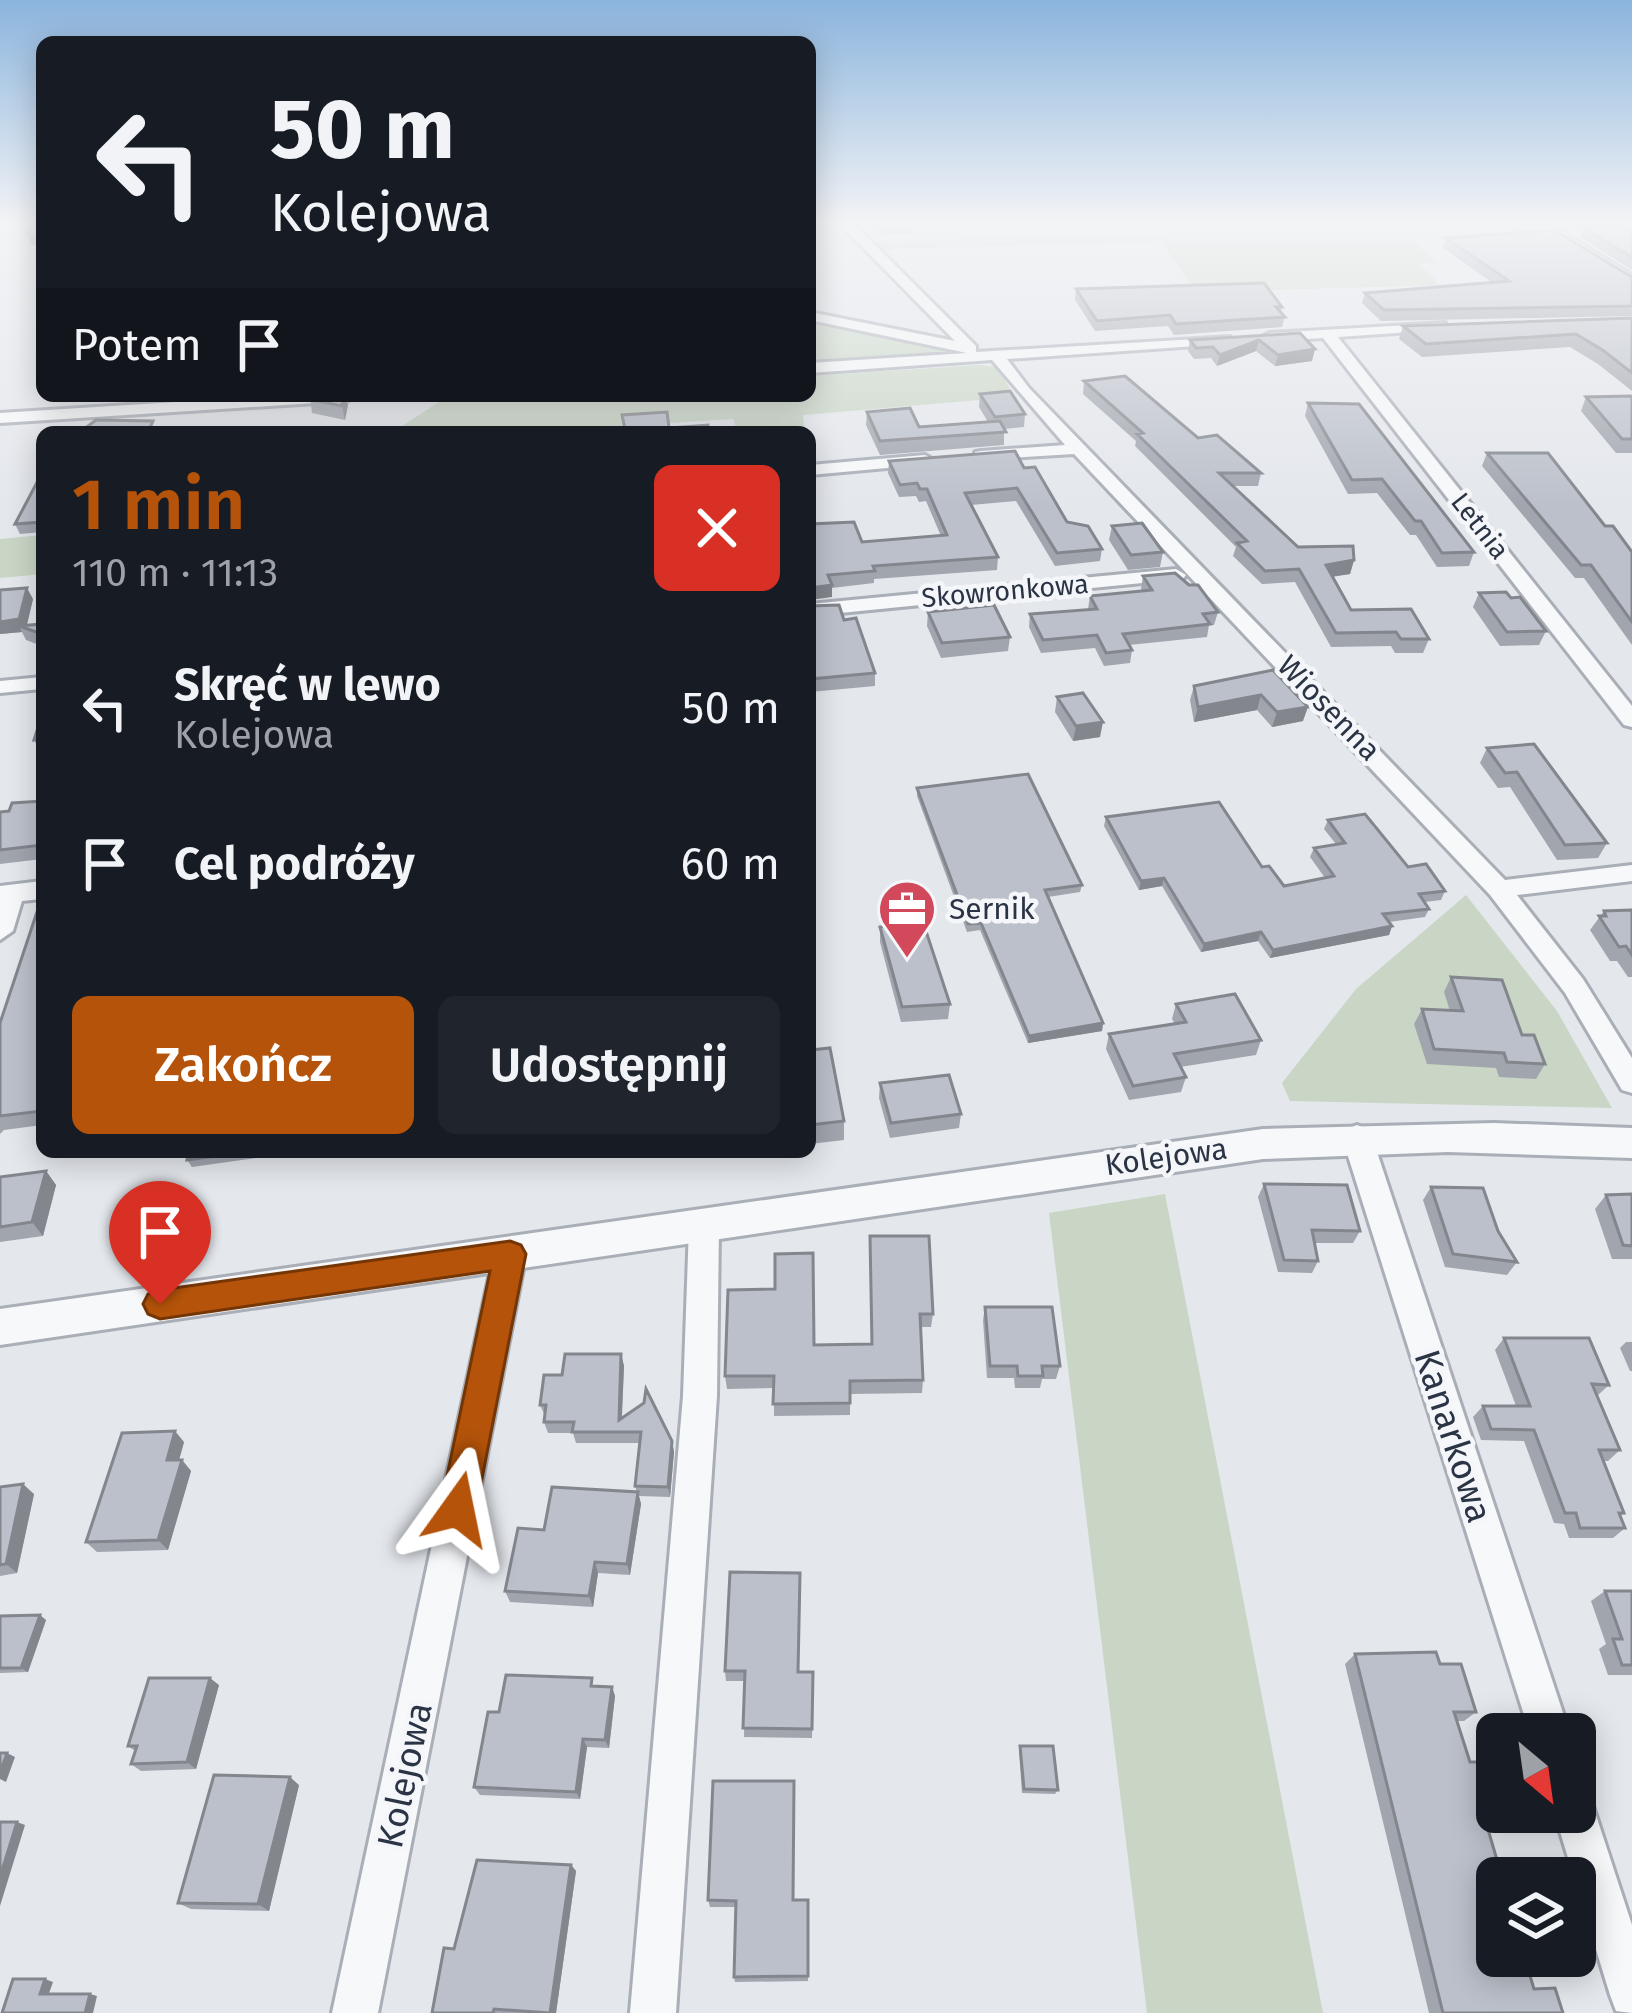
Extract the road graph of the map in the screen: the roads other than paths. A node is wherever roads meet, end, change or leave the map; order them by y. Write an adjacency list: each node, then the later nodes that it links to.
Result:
1 (824, 319): 7 (street)
2 (941, 319): 7 (street)
3 (1468, 325): 4 (street)
4 (1327, 333): 5 (street); 20 (street, Letnia)
5 (1256, 338)
6 (1233, 340): 8 (street)
7 (971, 349): 8 (street)
8 (997, 357): 9 (street); 14 (street, Wiosenna)
9 (816, 368)
10 (136, 402): 12 (street)
11 (257, 402): 12 (street)
12 (122, 411): 13 (street)
13 (0, 418)
14 (1079, 449): 15 (street); 16 (street, Wiosenna)
15 (816, 470)
16 (1200, 573): 17 (street, Skowronkowa); 22 (street, Wiosenna)
17 (816, 609)
18 (36, 684): 19 (street)
19 (0, 687)
20 (1632, 720)
21 (1632, 873): 22 (street)
22 (1499, 889): 26 (street, Wiosenna)
23 (36, 891): 24 (street)
24 (6, 894): 25 (street)
25 (0, 931)
26 (1632, 1082)
27 (1357, 1137): 28 (street, Kolejowa); 29 (street, Kolejowa); 32 (street, Kanarkowa)
28 (1632, 1143)
29 (704, 1226): 30 (street, Kolejowa); 36 (street)
30 (510, 1254): 31 (street, Kolejowa); 35 (street, Kolejowa)
31 (0, 1327)
32 (1543, 1713)
33 (1582, 1833): 34 (street)
34 (1632, 1995)
35 (355, 2013)
36 (653, 2013)

